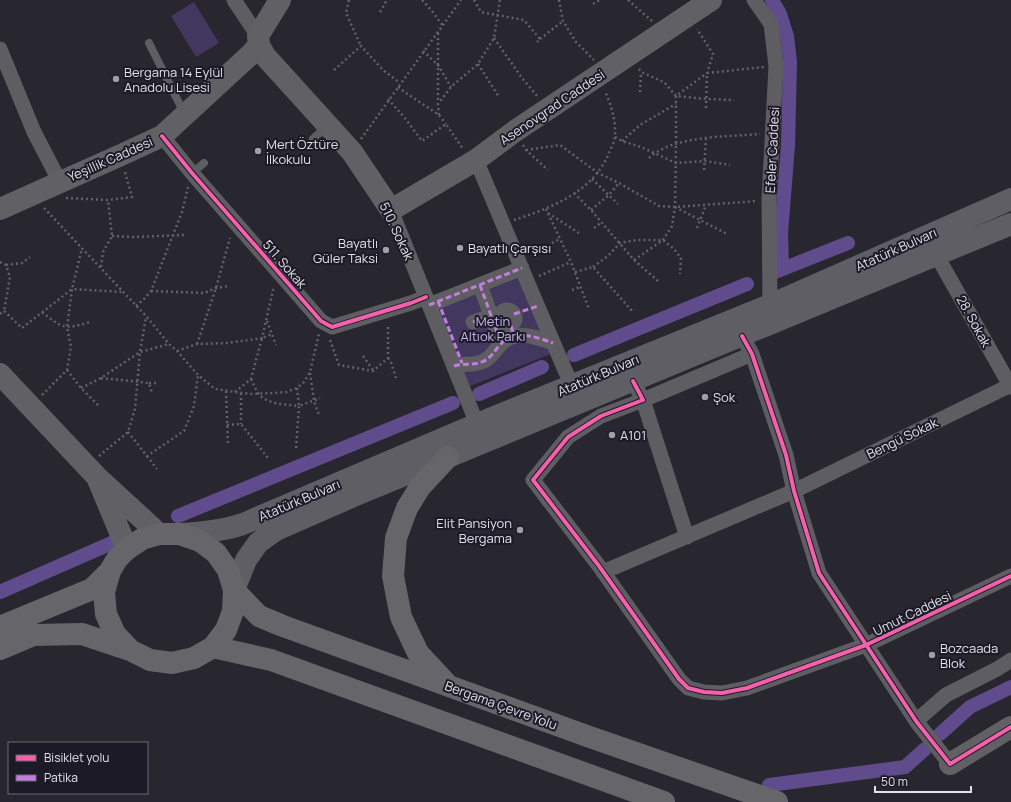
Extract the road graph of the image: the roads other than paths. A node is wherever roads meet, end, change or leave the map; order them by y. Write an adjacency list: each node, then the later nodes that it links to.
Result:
1 (234, 0): 5 (street, 510. Sokak)
2 (280, 0): 5 (main road, Yeşillik Caddesi)
3 (711, 0): 10 (main road, Asenovgrad Caddesi)
4 (754, 0): 22 (street, Efeler Caddesi)
5 (259, 40): 8 (main road, Yeşillik Caddesi); 16 (main road, 510. Sokak)
6 (149, 43): 8 (lane)
7 (0, 49): 13 (street)
8 (184, 114): 9 (main road, Yeşillik Caddesi)
9 (162, 136): 12 (street, 511. Sokak); 13 (main road, Yeşillik Caddesi)
10 (476, 160): 16 (main road, Asenovgrad Caddesi); 19 (street)
11 (204, 163): 12 (lane)
12 (191, 177): 21 (street, 511. Sokak)
13 (61, 190): 15 (main road, Yeşillik Caddesi)
14 (1011, 199): 22 (main road, Atatürk Bulvarı)
15 (0, 208)
16 (391, 210): 21 (street, 510. Sokak)
17 (1011, 224): 18 (main road, Atatürk Bulvarı)
18 (937, 256): 27 (main road, Atatürk Bulvarı); 32 (street, 28. Sokak)
19 (525, 274): 20 (street); 23 (street)
20 (480, 285): 21 (street); 25 (street)
21 (431, 301): 28 (street, 510. Sokak)
22 (770, 305): 31 (main road, Atatürk Bulvarı)
23 (538, 306): 25 (street); 26 (street)
24 (473, 322): 25 (street)
25 (501, 326): 26 (street); 28 (street)
26 (553, 343): 31 (street)
27 (747, 345): 30 (main road, Atatürk Bulvarı); 33 (street); 37 (street)
28 (458, 364): 34 (street, 510. Sokak)
29 (0, 374): 36 (main road)
30 (633, 381): 33 (street); 35 (main road, Atatürk Bulvarı)
31 (572, 386): 34 (main road, Atatürk Bulvarı)
32 (1011, 386): 37 (street, Bengü Sokak)
33 (643, 400): 39 (street); 42 (street, Umut Caddesi)
34 (477, 424): 38 (main road, Atatürk Bulvarı)
35 (448, 457): 44 (main road, Atatürk Bulvarı); 51 (highway)
36 (97, 467): 38 (main road); 40 (main road)
37 (794, 491): 39 (street, Bengü Sokak); 46 (street)
38 (170, 534): 40 (highway, Atatürk Bulvarı); 44 (highway, Atatürk Bulvarı)
39 (687, 537): 42 (street, Bengü Sokak)
40 (127, 549): 41 (highway, Atatürk Bulvarı)
41 (110, 571): 45 (highway, Atatürk Bulvarı); 49 (highway, Atatürk Bulvarı)
42 (603, 572): 46 (street, Umut Caddesi)
43 (1011, 576): 46 (street, Umut Caddesi)
44 (234, 590): 47 (highway, Atatürk Bulvarı); 51 (highway, Bergama Çevre Yolu)
45 (0, 627)
46 (866, 645): 52 (street)
47 (213, 647): 49 (highway, Atatürk Bulvarı); 55 (highway)
48 (0, 649): 49 (highway, Atatürk Bulvarı)
49 (130, 650)
50 (1011, 660): 52 (street)
51 (448, 686): 56 (highway, Bergama Çevre Yolu)
52 (916, 721): 54 (street)
53 (1011, 728): 54 (main road)
54 (950, 764)
55 (664, 802)
56 (777, 802)

